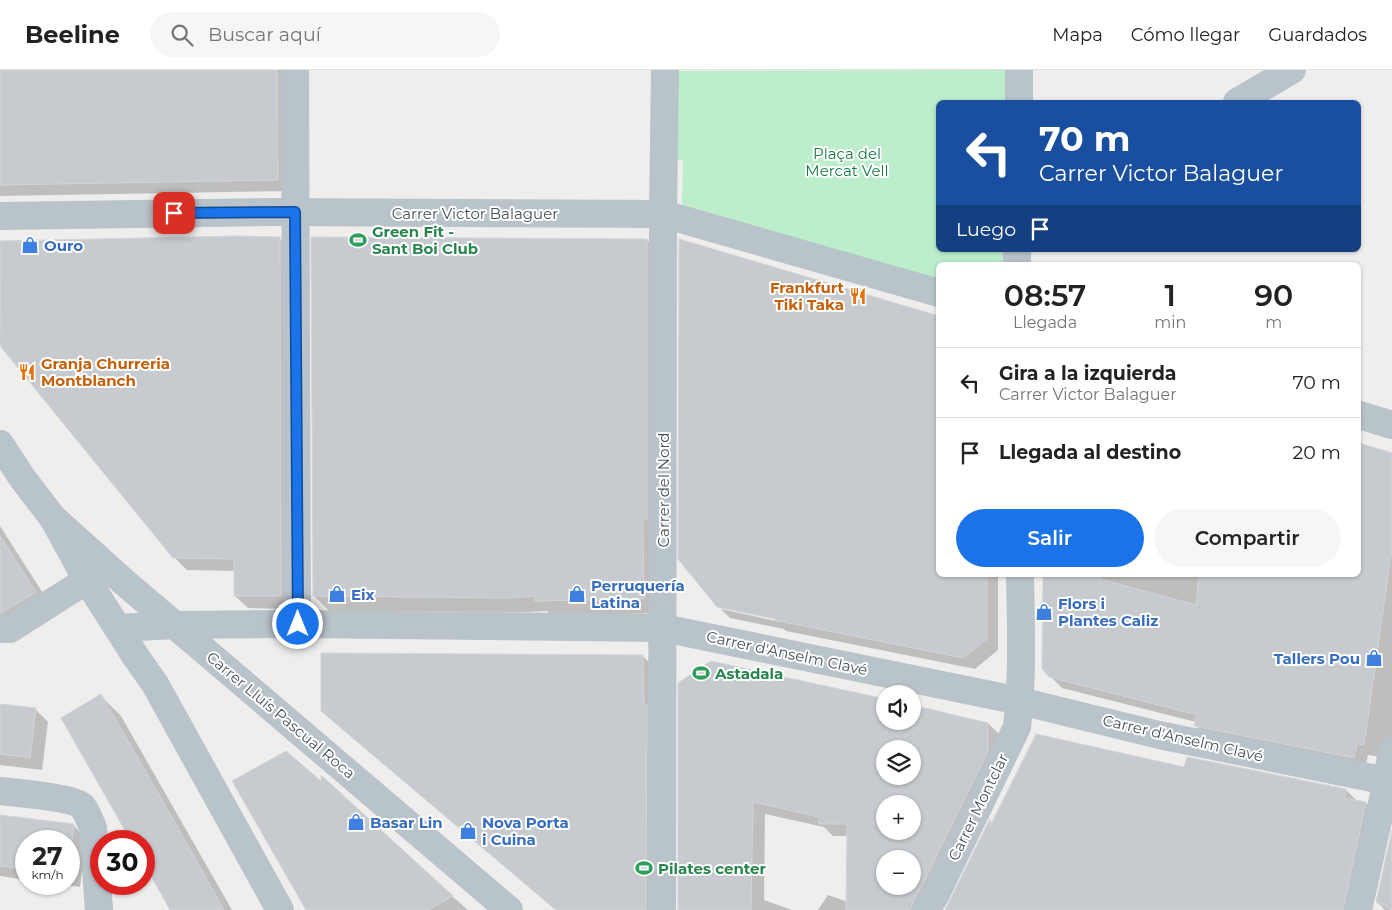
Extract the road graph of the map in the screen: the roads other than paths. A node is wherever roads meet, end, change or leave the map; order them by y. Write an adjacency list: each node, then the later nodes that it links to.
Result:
1 (295, 70): 7 (street)
2 (665, 70): 8 (street, Carrer del Nord)
3 (1019, 70): 5 (street)
4 (1292, 70): 6 (street)
5 (1019, 100)
6 (1240, 100)
7 (295, 212): 8 (street, Carrer Victor Balaguer); 9 (street, Carrer Victor Balaguer); 17 (street)
8 (663, 214): 10 (street, Carrer Victor Balaguer); 20 (street, Carrer del Nord)
9 (0, 216)
10 (936, 292)
11 (1361, 416): 12 (street)
12 (1392, 425)
13 (0, 444): 14 (street, Carrer Lluís Pascual Roca)
14 (53, 518): 16 (street, Carrer Lluís Pascual Roca); 18 (street, Carrer Lluís Pascual Roca)
15 (1020, 577): 22 (street, Carrer Montclar)
16 (87, 580): 19 (street, Carrer Lluís Pascual Roca); 21 (street)
17 (298, 624): 18 (street, Carrer d'Anselm Clavé); 20 (street, Carrer d'Anselm Clavé)
18 (176, 625): 19 (street, Carrer d'Anselm Clavé); 28 (street, Carrer Lluís Pascual Roca)
19 (118, 628): 27 (street, Carrer Lluís Pascual Roca)
20 (663, 628): 22 (street, Carrer d'Anselm Clavé); 29 (street, Carrer del Nord)
21 (0, 629)
22 (1020, 701): 24 (street, Carrer d'Anselm Clavé); 30 (street, Carrer Montclar)
23 (1392, 750): 24 (street)
24 (1387, 781): 31 (street)
25 (0, 791): 26 (street)
26 (99, 910)
27 (280, 910)
28 (509, 910)
29 (662, 910)
30 (926, 910)
31 (1358, 910)

